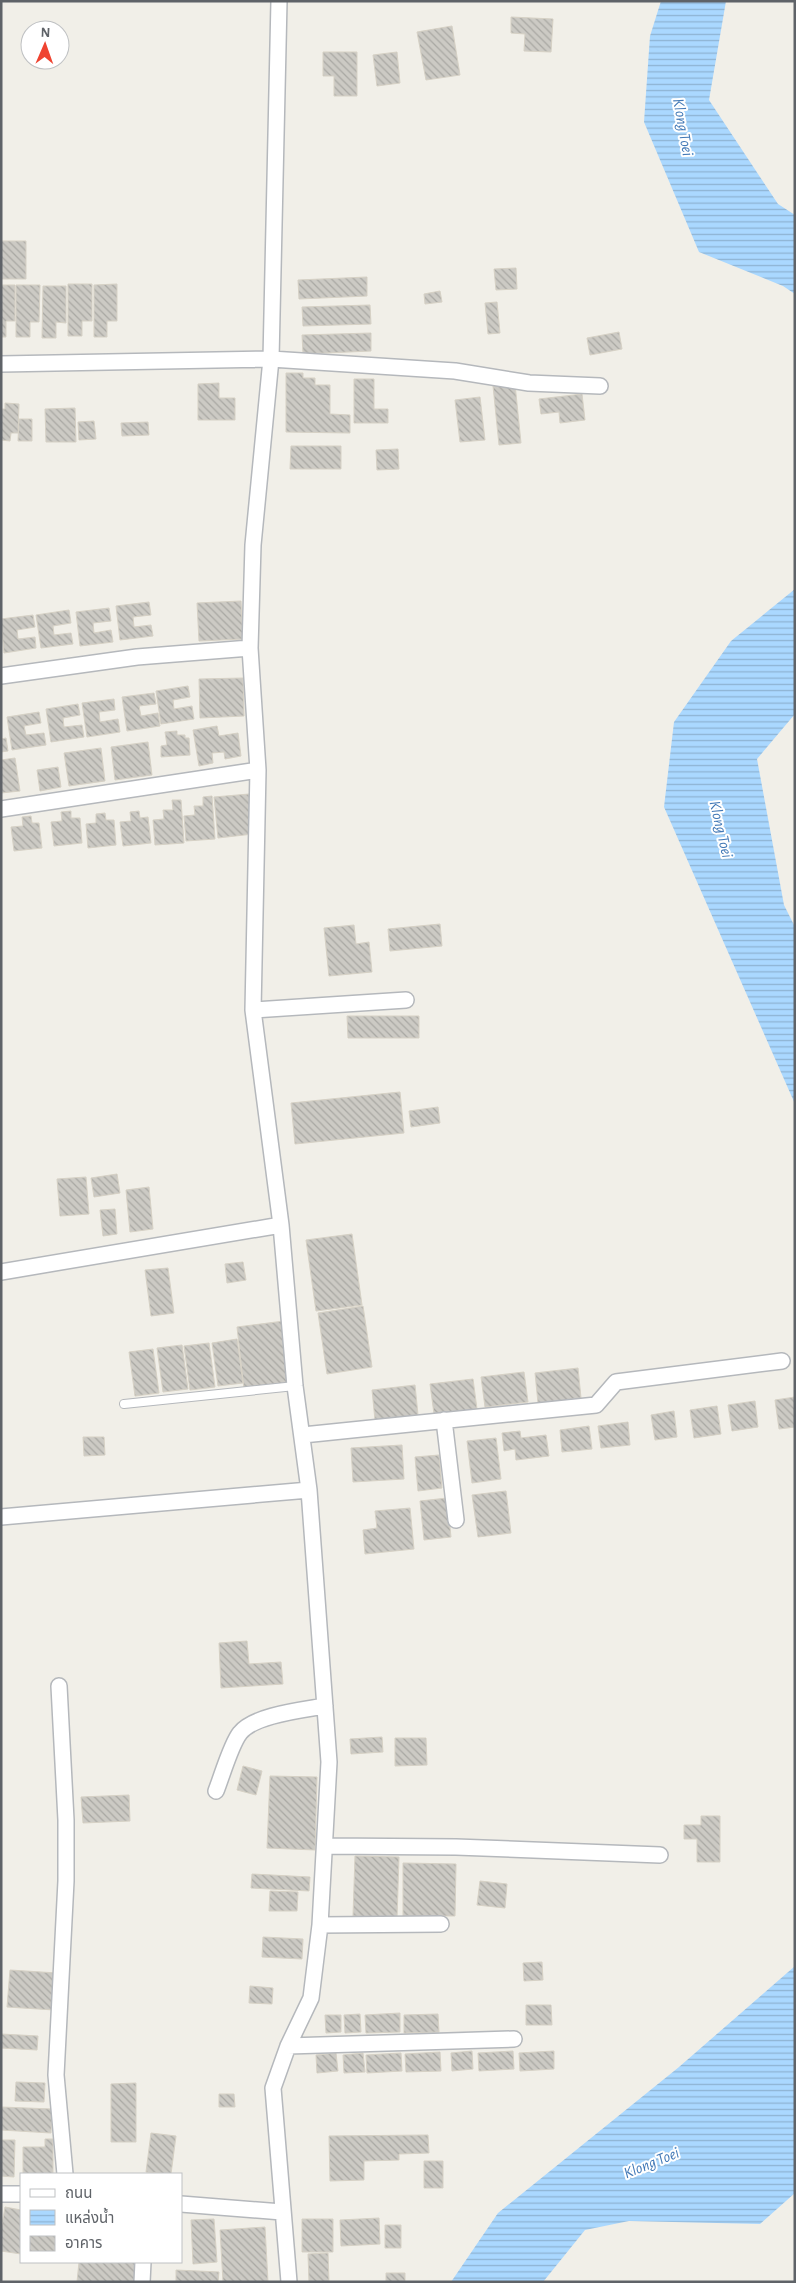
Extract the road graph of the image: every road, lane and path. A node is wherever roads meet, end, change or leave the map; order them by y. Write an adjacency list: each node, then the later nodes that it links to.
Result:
1 (279, 1): 2 (street)
2 (271, 359): 3 (street); 4 (street); 5 (street)
3 (1, 364)
4 (600, 386)
5 (250, 648): 6 (street); 7 (street)
6 (1, 676)
7 (258, 770): 8 (street); 10 (street)
8 (1, 809)
9 (406, 1000): 10 (street)
10 (253, 1010): 11 (street)
11 (280, 1225): 12 (street); 14 (street)
12 (1, 1272)
13 (782, 1361): 16 (street)
14 (295, 1386): 15 (lane); 17 (street)
15 (124, 1404)
16 (444, 1420): 17 (street); 20 (street)
17 (303, 1435): 18 (street)
18 (309, 1490): 19 (street); 22 (street)
19 (1, 1517)
20 (456, 1520)
21 (59, 1686): 30 (street)
22 (325, 1706): 23 (street); 24 (street)
23 (216, 1791)
24 (325, 1846): 25 (street); 27 (street)
25 (660, 1856)
26 (441, 1924): 27 (street)
27 (320, 1925): 29 (street)
28 (514, 2039): 29 (street)
29 (288, 2046): 34 (street)
30 (65, 2173)
31 (1, 2194): 32 (street)
32 (20, 2194)
33 (182, 2204): 34 (street)
34 (282, 2212): 37 (street)
35 (143, 2263): 36 (street)
36 (142, 2282)
37 (289, 2282)

